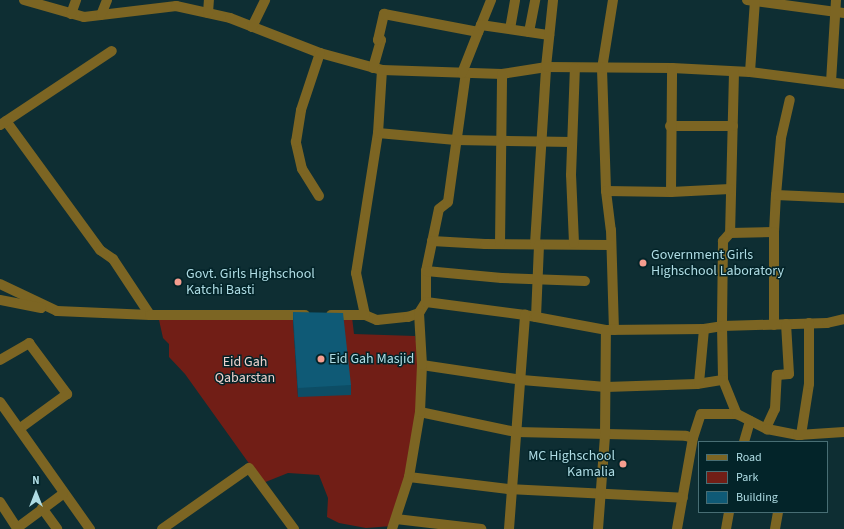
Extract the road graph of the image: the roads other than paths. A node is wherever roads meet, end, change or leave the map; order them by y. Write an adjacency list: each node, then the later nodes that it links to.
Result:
1 (24, 0): 13 (street)
2 (76, 0): 15 (street)
3 (107, 0): 17 (street)
4 (209, 0): 16 (street)
5 (265, 0): 18 (street)
6 (491, 0): 19 (street)
7 (516, 0): 20 (street)
8 (535, 0): 21 (street)
9 (553, 0): 22 (street)
10 (613, 0): 29 (street)
11 (753, 0): 14 (street); 31 (street)
12 (836, 0): 14 (street)
13 (37, 3): 15 (street)
14 (839, 12): 34 (street)
15 (71, 14): 17 (street)
16 (208, 14): 17 (street); 18 (street)
17 (102, 15)
18 (252, 27): 24 (street)
19 (479, 29): 20 (street); 28 (street); 32 (street)
20 (510, 29): 21 (street)
21 (529, 32): 22 (street)
22 (549, 35): 25 (street)
23 (112, 51): 37 (street)
24 (320, 53): 28 (street); 49 (street)
25 (546, 67): 26 (street); 33 (street); 43 (street)
26 (575, 68): 29 (street); 44 (street)
27 (672, 68): 29 (street); 30 (street); 38 (street)
28 (377, 69): 32 (street); 40 (street)
29 (602, 69): 46 (street)
30 (734, 72): 31 (street); 39 (street)
31 (750, 72): 34 (street)
32 (464, 73): 33 (street); 41 (street)
33 (502, 74): 42 (street)
34 (831, 82): 35 (street)
35 (844, 84)
36 (790, 100): 48 (street)
37 (3, 123): 66 (street)
38 (670, 126): 39 (street); 47 (street)
39 (733, 126): 45 (street)
40 (378, 132): 41 (street); 67 (street)
41 (456, 140): 42 (street); 53 (street)
42 (502, 142): 43 (street); 55 (street)
43 (541, 142): 44 (street); 56 (street)
44 (572, 142): 54 (street)
45 (730, 189): 47 (street); 52 (street)
46 (606, 191): 47 (street); 57 (street)
47 (671, 192)
48 (776, 195): 50 (street); 51 (street)
49 (319, 196)
50 (844, 198)
51 (774, 232): 52 (street); 72 (street)
52 (730, 233): 74 (street)
53 (432, 241): 55 (street); 58 (street)
54 (574, 243): 56 (street); 57 (street)
55 (500, 244): 56 (street)
56 (537, 244): 59 (street)
57 (611, 245): 76 (street)
58 (426, 271): 59 (street); 63 (street)
59 (538, 279): 60 (street); 69 (street)
60 (584, 281)
61 (0, 284): 64 (street)
62 (0, 300): 64 (street)
63 (426, 302): 65 (street); 68 (street)
64 (56, 311): 66 (street)
65 (419, 313): 67 (street); 78 (street)
66 (150, 315): 67 (street)
67 (365, 315)
68 (525, 315): 69 (street); 79 (street)
69 (536, 318): 76 (street)
70 (844, 319): 71 (street)
71 (809, 323): 73 (street); 92 (street)
72 (774, 324): 73 (street); 74 (street)
73 (786, 324): 87 (street)
74 (722, 326): 75 (street); 80 (street)
75 (704, 329): 76 (street); 81 (street)
76 (610, 330): 82 (street)
77 (0, 360): 88 (street)
78 (422, 365): 79 (street); 84 (street)
79 (522, 380): 82 (street); 89 (street)
80 (723, 380): 81 (street); 85 (street)
81 (699, 383): 82 (street)
82 (606, 387): 91 (street)
83 (0, 402): 88 (street)
84 (420, 412): 89 (street); 95 (street)
85 (737, 414): 86 (street); 93 (street)
86 (750, 420): 87 (street); 94 (street)
87 (766, 428): 92 (street)
88 (19, 429): 97 (street)
89 (516, 432): 91 (street); 96 (street)
90 (844, 432): 92 (street)
91 (605, 435): 93 (street); 98 (street)
92 (798, 437)
93 (693, 438): 99 (street)
94 (744, 441)
95 (409, 477): 96 (street); 104 (street)
96 (511, 489): 98 (street); 111 (street)
97 (64, 494): 101 (street); 106 (street)
98 (600, 494): 99 (street); 112 (street)
99 (683, 498): 113 (street)
100 (0, 502): 101 (street)
101 (42, 508): 105 (street)
102 (729, 513): 114 (street)
103 (778, 513): 115 (street)
104 (396, 519): 109 (street); 110 (street)
105 (57, 529)
106 (90, 529)
107 (162, 529): 108 (street)
108 (294, 529)
109 (392, 529)
110 (481, 529)
111 (509, 529)
112 (598, 529)
113 (677, 529)
114 (726, 529)
115 (775, 529)

